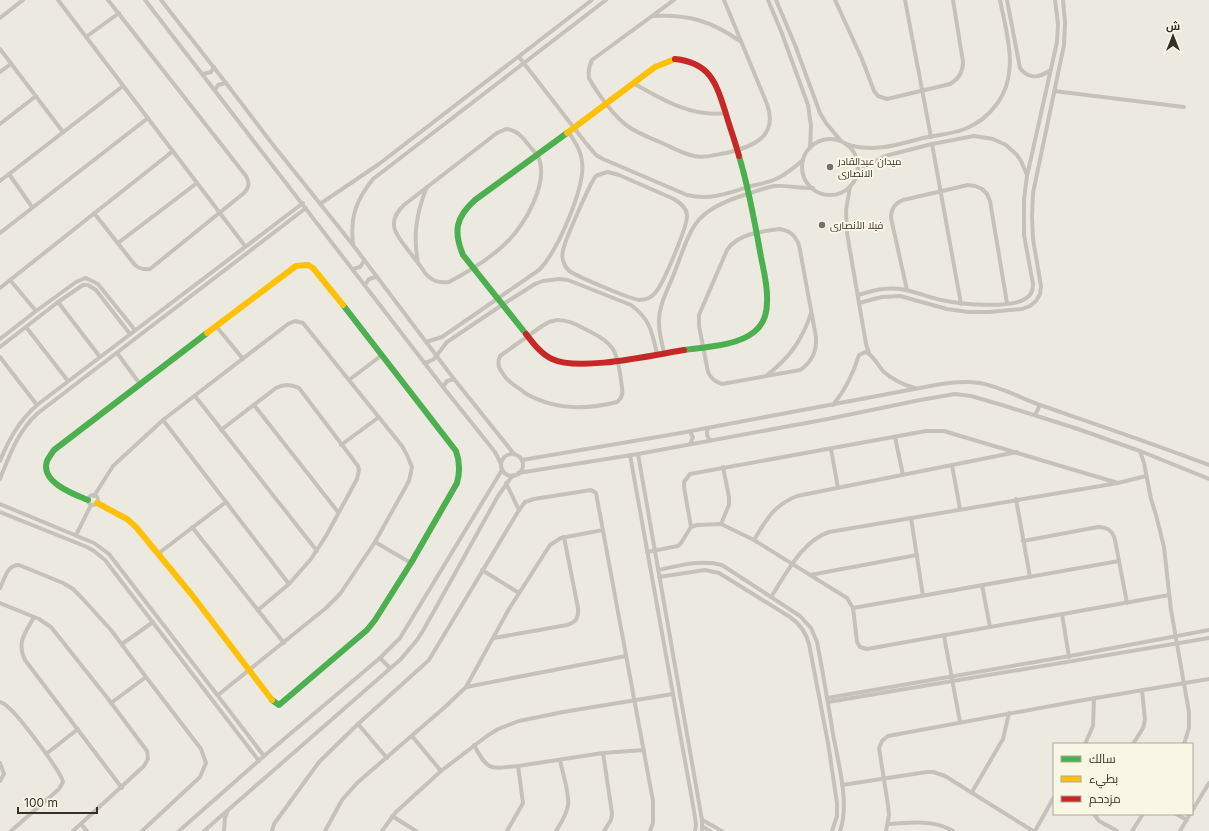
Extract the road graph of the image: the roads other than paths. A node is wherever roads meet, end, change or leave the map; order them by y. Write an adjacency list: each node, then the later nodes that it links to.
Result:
1 (23, 0): 21 (street)
2 (58, 0): 22 (street)
3 (108, 0): 19 (street)
4 (145, 0): 31 (street)
5 (161, 0): 28 (street)
6 (592, 0): 25 (street)
7 (606, 0): 27 (street)
8 (674, 0): 20 (street)
9 (724, 0): 23 (street)
10 (768, 0): 50 (street)
11 (776, 0): 47 (street)
12 (834, 0): 36 (street)
13 (905, 0): 36 (street)
14 (953, 0): 36 (street)
15 (1000, 0): 46 (street)
16 (1007, 0): 29 (street)
17 (1055, 0): 29 (street)
18 (1063, 0): 37 (street)
19 (118, 13): 22 (street); 72 (street)
20 (652, 16): 23 (street); 39 (street)
21 (0, 18)
22 (86, 37): 34 (street)
23 (740, 41): 51 (street)
24 (0, 49): 26 (street)
25 (518, 57): 27 (street); 68 (street)
26 (11, 64): 30 (street); 38 (street)
27 (524, 64): 44 (street); 80 (street)
28 (214, 67): 31 (street); 32 (street)
29 (1050, 71): 59 (street)
30 (0, 72)
31 (203, 74): 35 (street)
32 (226, 83): 35 (street); 68 (street)
33 (633, 83): 39 (street); 41 (street); 41 (street)
34 (123, 86): 42 (street); 45 (street)
35 (215, 90): 67 (street)
36 (922, 91): 46 (street)
37 (1054, 91): 40 (street); 99 (street)
38 (36, 96): 43 (street); 45 (street)
39 (606, 102): 44 (street); 51 (street)
40 (1184, 107)
41 (726, 113): 51 (street)
42 (148, 118): 52 (street); 69 (street)
43 (0, 124)
44 (571, 129): 53 (street); 55 (street); 97 (street)
45 (63, 132): 57 (street)
46 (931, 137): 48 (street)
47 (841, 142): 48 (street); 50 (street)
48 (846, 144): 58 (street)
49 (932, 144): 58 (street); 59 (street); 66 (street)
50 (810, 148): 54 (street)
51 (738, 150): 65 (street)
52 (173, 151): 61 (street); 71 (street)
53 (538, 156): 63 (street); 84 (street); 84 (street)
54 (803, 160): 64 (street); 65 (street)
55 (611, 163): 56 (street); 65 (street)
56 (608, 172): 74 (street); 86 (street)
57 (9, 174): 60 (street); 69 (street)
58 (857, 176): 62 (street)
59 (1027, 176): 100 (street)
60 (0, 181)
61 (197, 183): 72 (street); 79 (street)
62 (850, 186): 64 (street); 95 (street)
63 (427, 187): 83 (street); 83 (street)
64 (813, 188): 65 (street)
65 (748, 191): 75 (street); 78 (street)
66 (941, 191): 94 (street); 100 (street); 102 (street)
67 (303, 203): 70 (street); 73 (street)
68 (320, 204): 80 (street)
69 (32, 207): 77 (street)
70 (306, 208): 76 (street); 85 (street)
71 (94, 213): 79 (street); 88 (street)
72 (220, 213): 79 (street); 81 (street)
73 (280, 220): 76 (street); 81 (street)
74 (687, 221): 75 (street); 91 (street)
75 (695, 224): 93 (street)
76 (284, 225): 107 (street)
77 (0, 233)
78 (757, 233): 106 (street); 115 (street); 115 (street)
79 (118, 243)
80 (353, 245): 82 (street)
81 (245, 246): 105 (street)
82 (364, 261): 85 (street); 87 (street)
83 (418, 264): 84 (street)
84 (472, 268): 97 (street)
85 (353, 269): 90 (street)
86 (571, 272): 89 (street); 96 (street)
87 (376, 277): 90 (street); 114 (street)
88 (10, 280): 92 (street); 104 (street)
89 (568, 280): 101 (street); 103 (street)
90 (365, 285): 126 (street)
91 (661, 285): 93 (street); 96 (street)
92 (0, 288)
93 (669, 289): 118 (street)
94 (907, 290): 95 (street); 102 (street)
95 (858, 295): 99 (street)
96 (633, 298): 103 (street)
97 (497, 299): 101 (street); 114 (street)
98 (58, 302): 109 (street); 111 (street); 123 (street)
99 (859, 303): 119 (street)
100 (1006, 303): 102 (street)
101 (502, 304): 112 (street); 121 (street)
102 (961, 304)
103 (631, 305): 118 (street)
104 (36, 311): 110 (street); 113 (street)
105 (159, 311): 107 (street); 110 (street)
106 (811, 312): 127 (street); 127 (street)
107 (164, 317): 117 (street)
108 (216, 326): 120 (street); 124 (street); 131 (street)
109 (26, 327): 116 (street); 130 (street)
110 (135, 330): 111 (street)
111 (130, 334): 123 (street)
112 (527, 336): 125 (street); 125 (street); 125 (street)
113 (0, 339)
114 (426, 342): 121 (street)
115 (703, 346): 118 (street); 127 (street)
116 (0, 347)
117 (117, 353): 131 (street); 166 (street)
118 (661, 353): 125 (street)
119 (869, 353): 133 (street); 137 (street)
120 (382, 355): 129 (street); 198 (street)
121 (436, 356): 126 (street); 128 (street)
122 (0, 357): 135 (street)
123 (100, 357): 130 (street)
124 (243, 359): 129 (street); 134 (street)
125 (619, 361)
126 (424, 363): 132 (street)
127 (765, 376)
128 (454, 379): 132 (street); 152 (street)
129 (349, 380): 140 (street)
130 (68, 381): 135 (street)
131 (140, 384): 174 (street)
132 (443, 387): 157 (street)
133 (918, 388): 137 (street); 138 (street)
134 (195, 396): 141 (street); 143 (street)
135 (37, 405): 156 (street)
136 (254, 405): 143 (street); 147 (street); 180 (street)
137 (833, 405): 142 (street)
138 (1040, 405): 139 (street); 159 (street)
139 (1035, 415): 146 (street); 150 (street)
140 (379, 417): 147 (street); 191 (street)
141 (163, 420): 171 (street); 173 (street)
142 (708, 428): 144 (street); 146 (street)
143 (221, 430): 192 (street)
144 (690, 432): 148 (street); 155 (street)
145 (895, 437): 149 (street); 151 (street); 164 (street)
146 (710, 440): 148 (street)
147 (342, 444): 180 (street)
148 (689, 444): 153 (street)
149 (830, 449): 160 (street); 170 (street)
150 (1140, 451): 165 (street); 167 (street)
151 (1019, 452): 158 (street); 169 (street)
152 (514, 454): 155 (street); 157 (street)
153 (638, 454): 154 (street); 193 (street)
154 (630, 456): 162 (street); 194 (street)
155 (522, 460): 162 (street)
156 (0, 461)
157 (501, 464): 161 (street)
158 (952, 465): 164 (street); 177 (street)
159 (1209, 465)
160 (723, 468): 183 (street); 185 (street)
161 (502, 470): 163 (street); 234 (street)
162 (518, 473): 163 (street)
163 (513, 475): 168 (street)
164 (903, 475): 170 (street)
165 (1146, 476): 169 (street); 211 (street)
166 (0, 478)
167 (1209, 479)
168 (506, 483): 178 (street); 237 (street)
169 (1118, 483): 172 (street)
170 (838, 488): 189 (street)
171 (94, 496): 174 (street); 174 (street)
172 (1016, 499): 177 (street); 190 (street)
173 (226, 502): 184 (street); 206 (street)
174 (92, 503): 187 (street); 195 (street)
175 (0, 504): 176 (street)
176 (12, 509): 181 (street); 187 (street)
177 (960, 509): 182 (street)
178 (519, 510): 186 (street); 200 (street)
179 (0, 512): 181 (street)
180 (338, 512): 192 (street)
181 (10, 516): 209 (street)
182 (911, 518): 196 (street); 199 (street)
183 (721, 524): 185 (street); 189 (street)
184 (192, 527): 195 (street); 217 (street)
185 (691, 527): 193 (street)
186 (603, 530): 188 (street); 232 (street)
187 (76, 536): 205 (street)
188 (564, 537): 210 (street); 227 (street)
189 (754, 540): 199 (street)
190 (1023, 540): 197 (street); 204 (street)
191 (375, 542): 198 (street); 229 (street)
192 (317, 551): 206 (street)
193 (655, 551): 194 (street); 201 (street)
194 (647, 552): 245 (street)
195 (159, 553): 238 (street)
196 (917, 555): 202 (street); 212 (street)
197 (1119, 561): 204 (street); 215 (street)
198 (411, 563): 238 (street)
199 (792, 564): 202 (street); 213 (street)
200 (482, 570): 210 (street); 254 (street)
201 (658, 570): 203 (street); 213 (street)
202 (810, 575): 216 (street)
203 (659, 577): 221 (street); 275 (street)
204 (1030, 577): 207 (street)
205 (133, 584): 209 (street); 235 (street)
206 (289, 584): 217 (street)
207 (982, 585): 212 (street); 223 (street)
208 (0, 588): 231 (street)
209 (127, 588): 222 (street)
210 (519, 593): 227 (street)
211 (1169, 595): 215 (street); 226 (street)
212 (923, 596): 216 (street)
213 (771, 597): 219 (street)
214 (0, 603): 220 (street)
215 (1127, 603): 218 (street)
216 (853, 608): 225 (street)
217 (258, 610): 229 (street)
218 (1062, 614): 223 (street); 233 (street)
219 (800, 616): 221 (street); 249 (street)
220 (34, 617): 251 (street); 255 (street)
221 (796, 621): 258 (street)
222 (154, 622): 231 (street); 236 (street)
223 (990, 627): 225 (street)
224 (1209, 630): 226 (street)
225 (944, 636): 240 (street)
226 (1176, 636): 230 (street); 233 (street)
227 (494, 638): 243 (street)
228 (1209, 638): 230 (street)
229 (284, 643): 238 (street)
230 (1178, 643): 240 (street); 242 (street)
231 (122, 644): 239 (street)
232 (626, 656): 243 (street); 248 (street)
233 (1070, 657): 240 (street)
234 (380, 658): 237 (street); 266 (street)
235 (191, 660): 236 (street); 246 (street)
236 (185, 664): 269 (street)
237 (390, 668): 283 (street)
238 (250, 670): 246 (street)
239 (146, 677): 251 (street); 297 (street)
240 (952, 679): 249 (street); 253 (street)
241 (1209, 679): 242 (street)
242 (1185, 683): 244 (street); 261 (street)
243 (466, 686): 256 (street)
244 (1142, 690): 247 (street); 260 (street)
245 (673, 694): 248 (street); 277 (street)
246 (218, 695): 266 (street)
247 (1094, 698): 252 (street); 259 (street)
248 (634, 700): 262 (street); 263 (street)
249 (828, 700): 257 (street)
250 (0, 702): 265 (street)
251 (111, 703): 279 (street)
252 (1010, 713): 253 (street); 280 (street)
253 (960, 722): 273 (street)
254 (358, 724): 267 (street); 301 (street)
255 (78, 729): 265 (street); 279 (street)
256 (412, 736): 267 (street); 272 (street)
257 (835, 742): 258 (street); 278 (street)
258 (828, 743): 312 (street)
259 (1084, 743)
260 (1134, 743)
261 (1184, 743)
262 (474, 745): 271 (street); 272 (street)
263 (644, 750): 264 (street); 308 (street)
264 (603, 753): 268 (street); 307 (street)
265 (46, 754): 294 (street)
266 (264, 756): 269 (street)
267 (387, 758): 302 (street)
268 (560, 760): 271 (street); 306 (street)
269 (259, 761): 298 (street)
270 (0, 763): 274 (street)
271 (518, 766): 305 (street)
272 (441, 771): 288 (street)
273 (883, 779): 278 (street); 280 (street); 292 (street)
274 (0, 781)
275 (695, 782): 277 (street); 289 (street)
276 (1209, 782): 282 (street)
277 (689, 783): 309 (street)
278 (842, 785): 313 (street)
279 (122, 788): 291 (street)
280 (972, 792): 316 (street)
281 (1053, 799): 316 (street)
282 (1193, 809)
283 (228, 810): 299 (street); 300 (street)
284 (1095, 815): 317 (street)
285 (1142, 815): 318 (street)
286 (1178, 815): 290 (street)
287 (1190, 815): 290 (street)
288 (392, 816): 303 (street); 304 (street)
289 (702, 820): 293 (street); 311 (street)
290 (1187, 820): 319 (street)
291 (81, 824): 295 (street); 296 (street)
292 (888, 824): 314 (street); 315 (street)
293 (702, 829): 310 (street)
294 (11, 831)
295 (73, 831)
296 (87, 831)
297 (142, 831)
298 (179, 831)
299 (204, 831)
300 (224, 831)
301 (272, 831)
302 (325, 831)
303 (382, 831)
304 (416, 831)
305 (507, 831)
306 (556, 831)
307 (604, 831)
308 (650, 831)
309 (695, 831)
310 (710, 831)
311 (722, 831)
312 (832, 831)
313 (840, 831)
314 (886, 831)
315 (953, 831)
316 (1034, 831)
317 (1117, 831)
318 (1132, 831)
319 (1180, 831)

